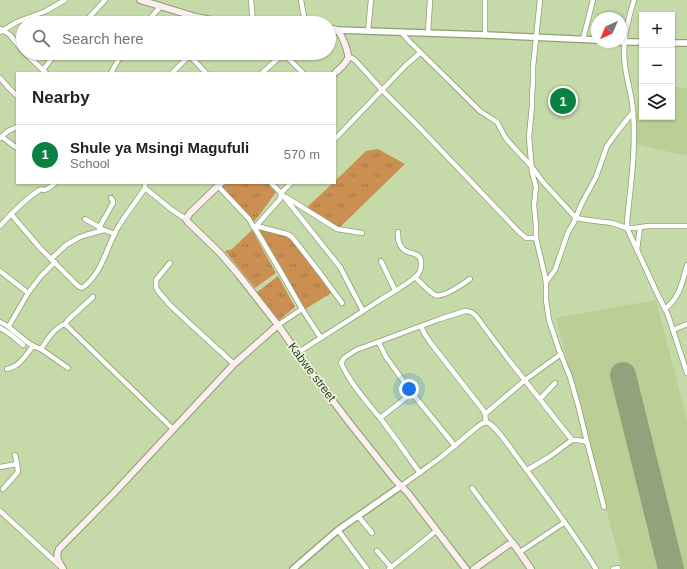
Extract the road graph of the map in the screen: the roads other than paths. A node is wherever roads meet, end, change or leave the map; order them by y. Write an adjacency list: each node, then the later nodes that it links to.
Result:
1 (65, 0): 13 (street)
2 (105, 0): 14 (street)
3 (140, 0): 12 (main road)
4 (251, 0): 17 (street)
5 (301, 0): 18 (street)
6 (371, 0): 23 (street)
7 (430, 0): 25 (street)
8 (485, 0): 26 (street)
9 (540, 0): 27 (street)
10 (593, 0): 28 (street)
11 (634, 0): 20 (street)
12 (161, 6): 15 (street); 16 (main road)
13 (33, 16)
14 (90, 16)
15 (152, 16)
16 (191, 16)
17 (252, 16)
18 (304, 16)
19 (16, 22): 21 (street)
20 (627, 24)
21 (1, 30): 30 (street)
22 (337, 30): 23 (street); 37 (main road)
23 (368, 31): 24 (street)
24 (401, 32): 25 (street); 36 (street)
25 (428, 33): 26 (street)
26 (485, 35): 27 (street)
27 (536, 37): 28 (street); 60 (street)
28 (583, 39): 29 (street)
29 (591, 40)
30 (16, 42)
31 (627, 42): 32 (street)
32 (639, 42)
33 (675, 43): 34 (street)
34 (687, 43)
35 (623, 48): 55 (street)
36 (420, 53): 53 (street); 60 (street)
37 (348, 58): 51 (main road); 53 (street)
38 (32, 60): 45 (street)
39 (51, 60): 45 (street)
40 (118, 60): 46 (street)
41 (185, 60): 47 (street)
42 (196, 60): 48 (street)
43 (276, 60): 49 (street)
44 (290, 60): 50 (street)
45 (44, 71)
46 (112, 72)
47 (173, 72)
48 (205, 72)
49 (263, 72)
50 (302, 72)
51 (336, 72)
52 (0, 78): 54 (street)
53 (382, 90): 58 (street); 82 (street)
54 (16, 95)
55 (633, 112): 69 (street); 76 (street)
56 (16, 128): 57 (street)
57 (1, 137): 59 (street)
58 (336, 138)
59 (16, 147)
60 (532, 167): 69 (street); 82 (street)
61 (54, 184): 68 (street)
62 (220, 184): 71 (main road); 74 (street)
63 (272, 184): 66 (street)
64 (290, 184): 66 (street)
65 (145, 186): 71 (street); 81 (street)
66 (282, 195): 74 (street); 80 (street); 98 (street)
67 (111, 198): 75 (street)
68 (11, 214): 72 (street); 84 (street)
69 (576, 218): 76 (street); 91 (street)
70 (85, 219): 75 (street)
71 (186, 219): 102 (main road, Kabwe street)
72 (0, 226)
73 (687, 226): 77 (street)
74 (255, 227): 95 (street); 96 (street)
75 (99, 228): 78 (street)
76 (627, 228): 77 (street); 83 (street)
77 (640, 228): 83 (street)
78 (104, 230): 81 (street); 84 (street)
79 (398, 232): 89 (street)
80 (362, 233)
81 (114, 234): 84 (street)
82 (536, 238): 91 (street)
83 (637, 250): 97 (street)
84 (53, 261): 93 (street)
85 (381, 261): 92 (street)
86 (170, 263): 114 (street)
87 (687, 266): 97 (street)
88 (0, 271): 93 (street)
89 (415, 277): 90 (street); 92 (street)
90 (470, 279)
91 (546, 282): 113 (street)
92 (395, 290): 98 (street)
93 (28, 293): 103 (street)
94 (93, 298): 100 (street)
95 (342, 303)
96 (302, 309): 102 (street); 107 (street)
97 (665, 309): 106 (street)
98 (363, 311): 107 (street)
99 (0, 322): 103 (street)
100 (65, 324): 111 (street); 125 (street)
101 (687, 324): 106 (street)
102 (278, 325): 112 (main road, Kabwe street); 114 (main road)
103 (9, 326): 110 (street)
104 (421, 326): 108 (street); 118 (street); 122 (street)
105 (0, 328): 109 (street)
106 (673, 330): 117 (street)
107 (321, 338): 112 (street)
108 (379, 343): 120 (street); 123 (street)
109 (23, 345)
110 (33, 346): 111 (street); 116 (street)
111 (41, 349): 115 (street)
112 (297, 353): 134 (main road, Kabwe street)
113 (561, 354): 118 (street); 127 (street)
114 (234, 364): 125 (main road)
115 (68, 368)
116 (7, 369)
117 (687, 373)
118 (525, 380): 121 (street); 122 (street)
119 (555, 383): 121 (street)
120 (412, 393): 123 (street); 128 (street)
121 (540, 399): 126 (street)
122 (485, 414): 124 (street)
123 (380, 418): 133 (street)
124 (486, 422): 128 (street); 132 (street)
125 (173, 429): 148 (main road)
126 (572, 440): 127 (street); 132 (street)
127 (587, 442): 137 (street)
128 (455, 446): 133 (street)
129 (14, 455): 130 (street)
130 (17, 464): 131 (street); 136 (street)
131 (0, 467)
132 (527, 470): 140 (street)
133 (420, 473): 134 (street)
134 (401, 486): 139 (street); 142 (main road, Kabwe street)
135 (472, 488): 144 (street)
136 (3, 489)
137 (604, 506)
138 (0, 511): 148 (street)
139 (358, 516): 141 (street); 143 (street)
140 (565, 522): 146 (street); 154 (street)
141 (338, 530): 149 (street); 150 (street)
142 (436, 531): 147 (street); 151 (main road, Kabwe street)
143 (372, 533)
144 (513, 543): 146 (main road); 152 (main road)
145 (377, 552): 147 (street)
146 (520, 552): 153 (main road)
147 (390, 568)
148 (63, 569)
149 (293, 569)
150 (367, 569)
151 (466, 569)
152 (474, 569)
153 (531, 569)
154 (596, 569)

